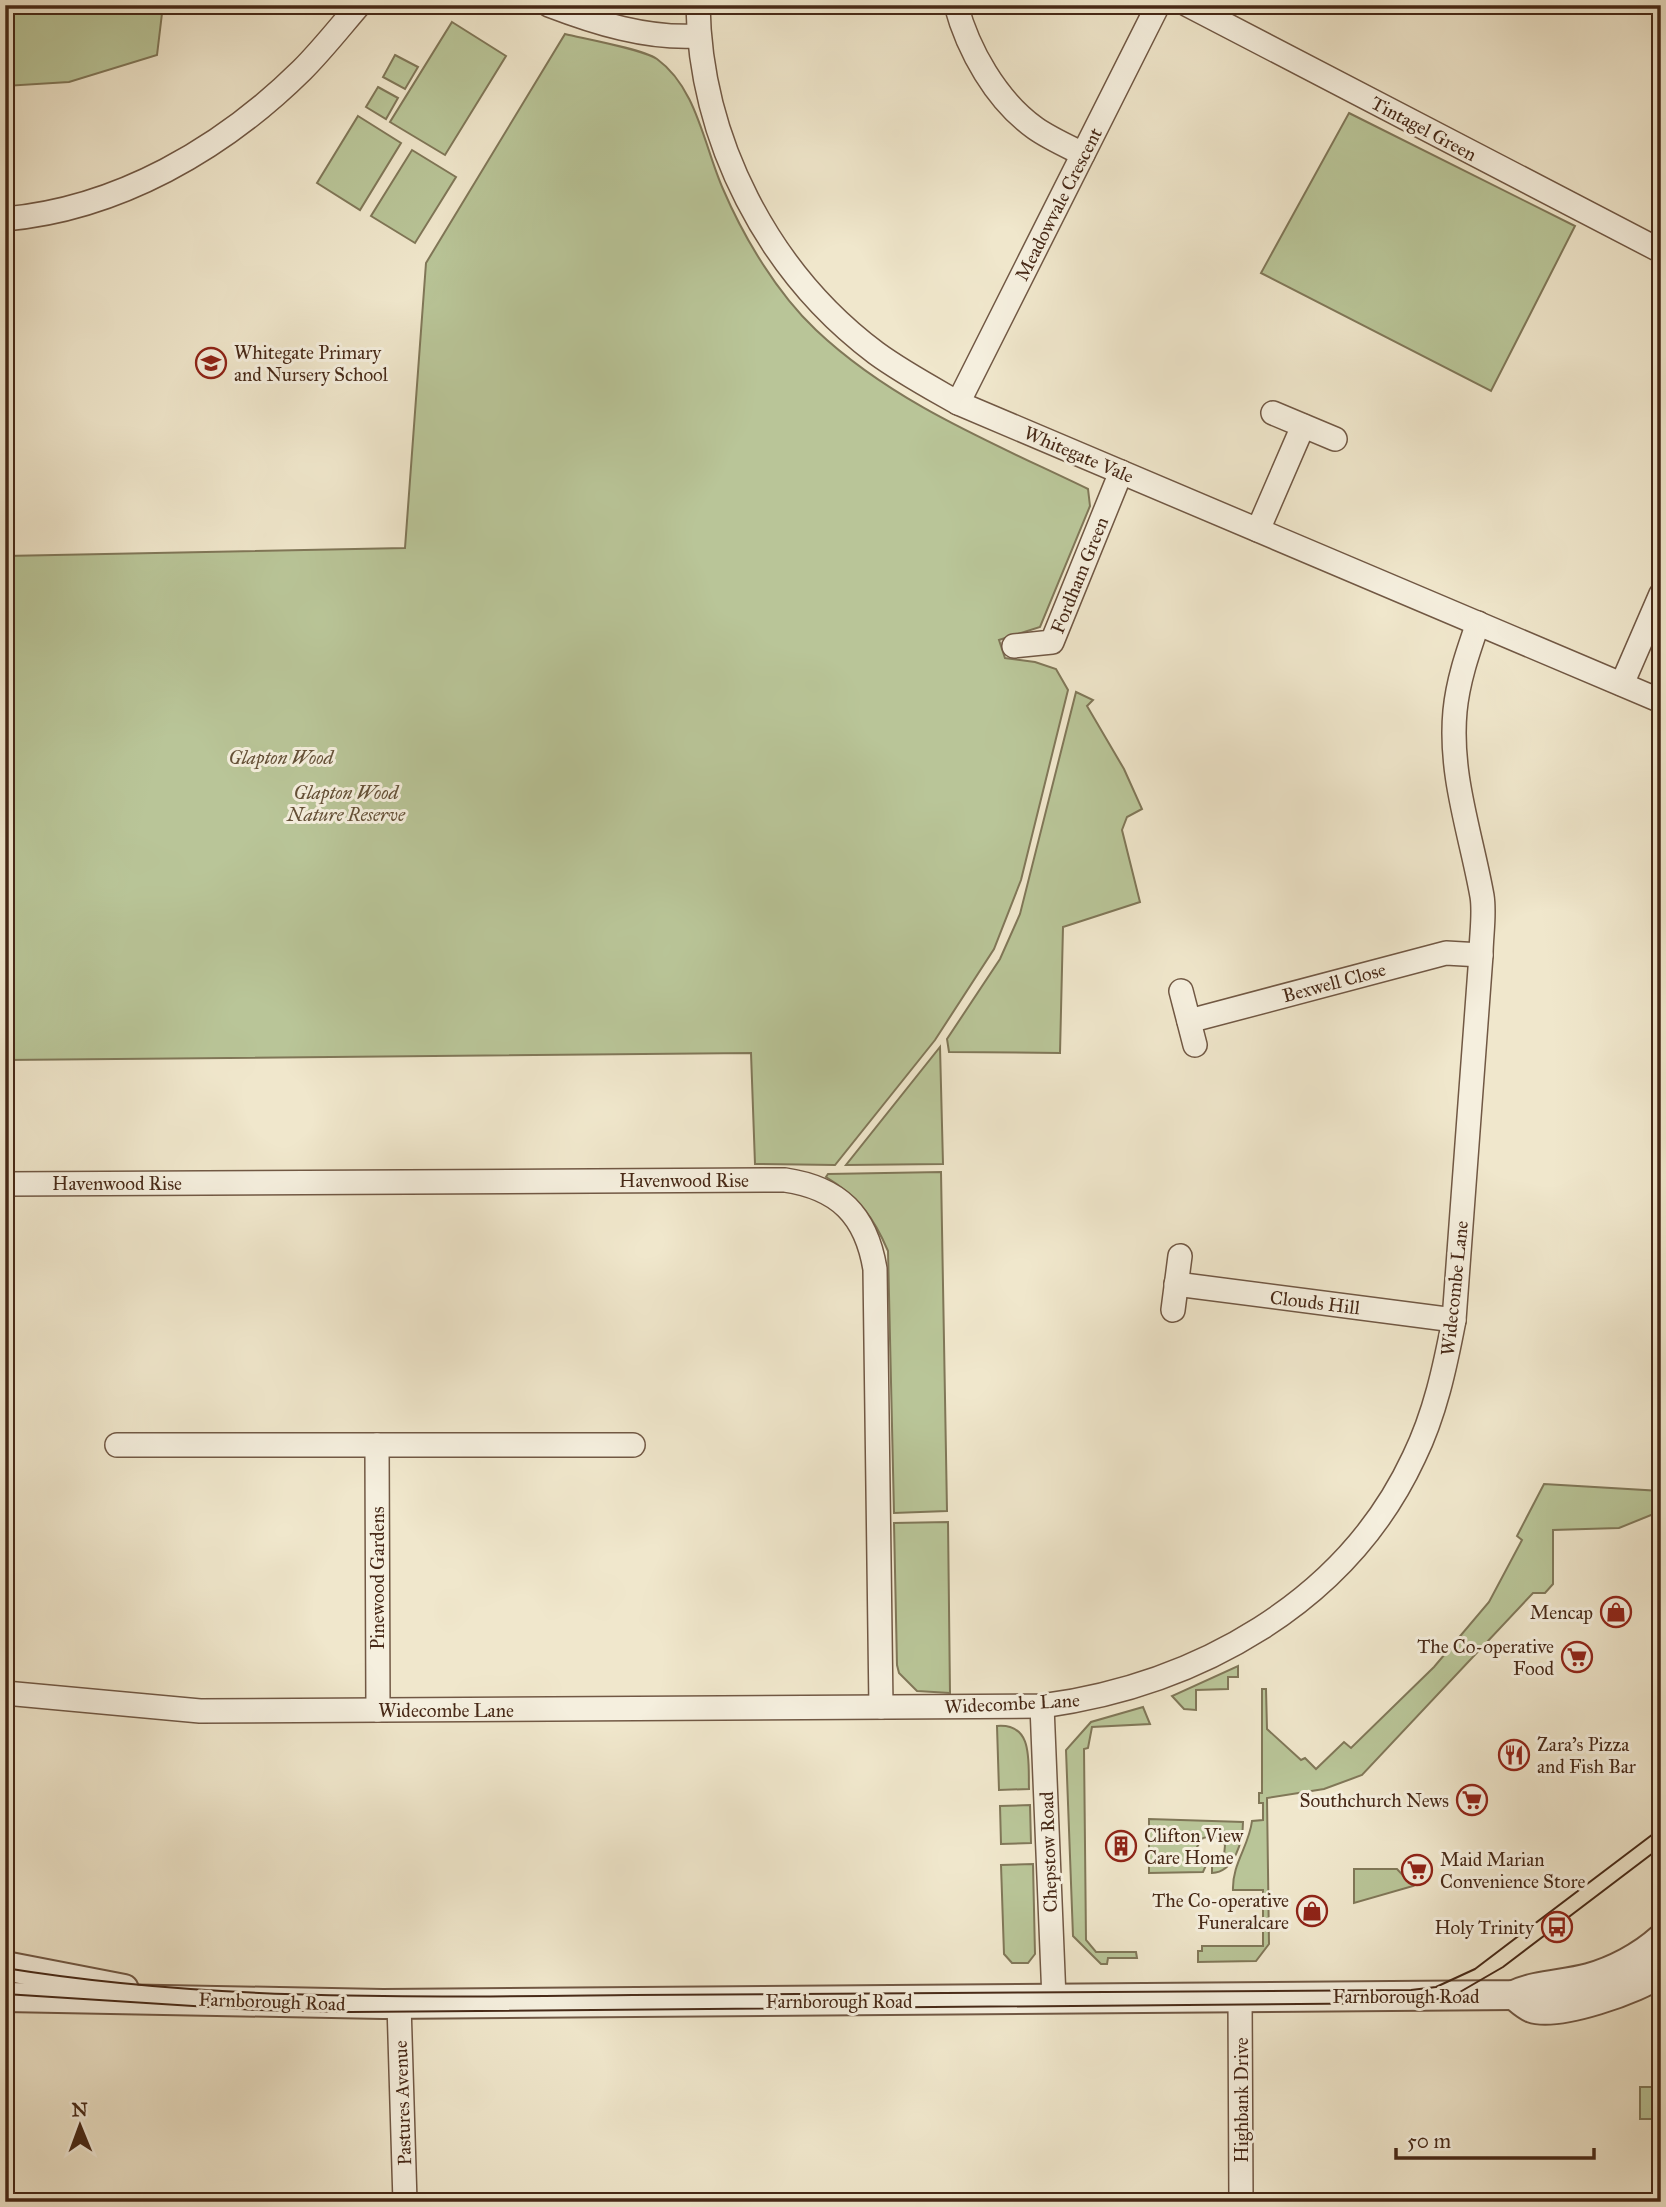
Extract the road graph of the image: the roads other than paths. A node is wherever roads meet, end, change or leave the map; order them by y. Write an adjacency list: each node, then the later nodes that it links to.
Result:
1 (359, 5): 9 (street)
2 (549, 5): 7 (street)
3 (698, 5): 7 (street, Whitegate Vale)
4 (956, 5): 8 (street)
5 (1158, 5): 8 (street, Meadowvale Crescent)
6 (1188, 5): 10 (street, Tintagel Green)
7 (698, 36): 11 (street, Whitegate Vale)
8 (1083, 154): 11 (street, Meadowvale Crescent)
9 (5, 219)
10 (1661, 251)
11 (958, 403): 15 (street, Whitegate Vale)
12 (1273, 413): 13 (street)
13 (1303, 426): 14 (street); 16 (street)
14 (1335, 439)
15 (1121, 472): 16 (street, Whitegate Vale); 19 (street, Fordham Green)
16 (1258, 530): 18 (street, Whitegate Vale)
17 (1661, 594): 20 (street)
18 (1478, 624): 20 (street, Whitegate Vale); 22 (street, Widecombe Lane)
19 (1014, 646)
20 (1622, 684): 21 (street, Whitegate Vale)
21 (1661, 701)
22 (1481, 955): 24 (street, Bexwell Close); 30 (street, Widecombe Lane)
23 (1181, 991): 24 (street)
24 (1189, 1021): 25 (street)
25 (1195, 1045)
26 (5, 1184): 36 (street, Havenwood Rise)
27 (1180, 1256): 28 (street)
28 (1176, 1284): 29 (street); 30 (street, Clouds Hill)
29 (1173, 1310)
30 (1454, 1320): 35 (street, Widecombe Lane)
31 (117, 1445): 32 (street)
32 (376, 1445): 33 (street); 37 (street, Pinewood Gardens)
33 (633, 1445)
34 (5, 1693): 37 (street, Widecombe Lane)
35 (1042, 1706): 36 (street, Widecombe Lane); 45 (street, Chepstow Road)
36 (881, 1707): 37 (street, Widecombe Lane)
37 (379, 1710)
38 (1661, 1938): 41 (street, Farnborough Road)
39 (5, 1966): 44 (street, Farnborough Road)
40 (1661, 1972): 41 (street, Farnborough Road)
41 (1514, 1995): 43 (street, Farnborough Road)
42 (5, 1997): 44 (street, Farnborough Road)
43 (1240, 1997): 45 (street, Farnborough Road); 48 (street, Highbank Drive)
44 (164, 1998): 46 (street, Farnborough Road)
45 (1054, 1999): 46 (street, Farnborough Road)
46 (399, 2004): 47 (street, Pastures Avenue)
47 (405, 2202)
48 (1241, 2202)

